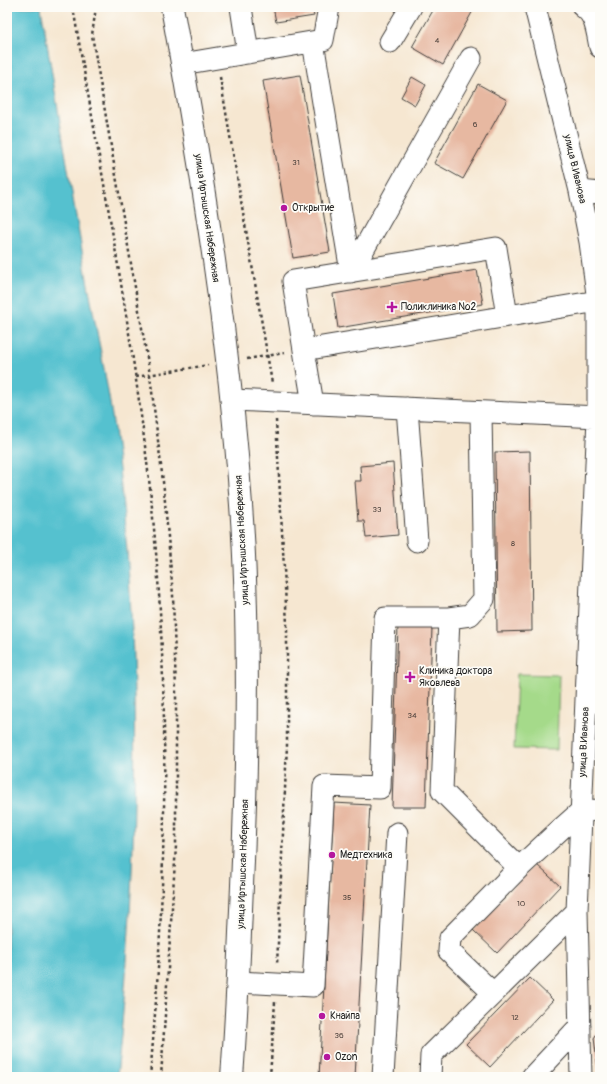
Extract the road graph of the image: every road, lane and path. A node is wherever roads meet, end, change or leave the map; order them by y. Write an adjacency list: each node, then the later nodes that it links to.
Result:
1 (73, 7): 37 (path)
2 (96, 7): 38 (path)
3 (172, 7): 15 (main road, улица Иртышская Набережная)
4 (241, 7): 12 (street)
5 (329, 7): 9 (street)
6 (411, 7): 10 (street)
7 (537, 7): 16 (street, улица В.Иванова)
8 (583, 7): 11 (street)
9 (312, 42): 12 (street); 17 (street)
10 (390, 42)
11 (600, 47)
12 (248, 53): 13 (street)
13 (216, 58): 15 (street); 22 (path)
14 (472, 58): 17 (street)
15 (182, 64): 21 (main road, улица Иртышская Набережная)
16 (590, 192): 18 (street, улица В.Иванова)
17 (351, 272): 19 (street); 20 (street)
18 (598, 301): 19 (street); 26 (street, улица В.Иванова)
19 (507, 316): 20 (street)
20 (304, 350): 23 (street)
21 (232, 400): 22 (street); 33 (main road, улица Иртышская Набережная)
22 (275, 402): 23 (street); 34 (path)
23 (313, 404): 24 (street)
24 (407, 408): 25 (street); 27 (street)
25 (481, 412): 26 (street); 28 (street)
26 (598, 417): 29 (street, улица В.Иванова)
27 (417, 541)
28 (449, 618): 31 (street); 34 (street)
29 (590, 810): 31 (street); 32 (street, улица В.Иванова)
30 (397, 833): 41 (street)
31 (519, 868): 35 (street)
32 (577, 911): 35 (street); 36 (street, улица В.Иванова)
33 (239, 982): 34 (street); 39 (main road, улица Иртышская Набережная)
34 (276, 984): 40 (path)
35 (493, 992): 42 (street)
36 (580, 1026): 43 (street); 44 (street, улица В.Иванова)
37 (150, 1077)
38 (161, 1077)
39 (232, 1077)
40 (270, 1077)
41 (383, 1077)
42 (430, 1077)
43 (532, 1077)
44 (581, 1077)

